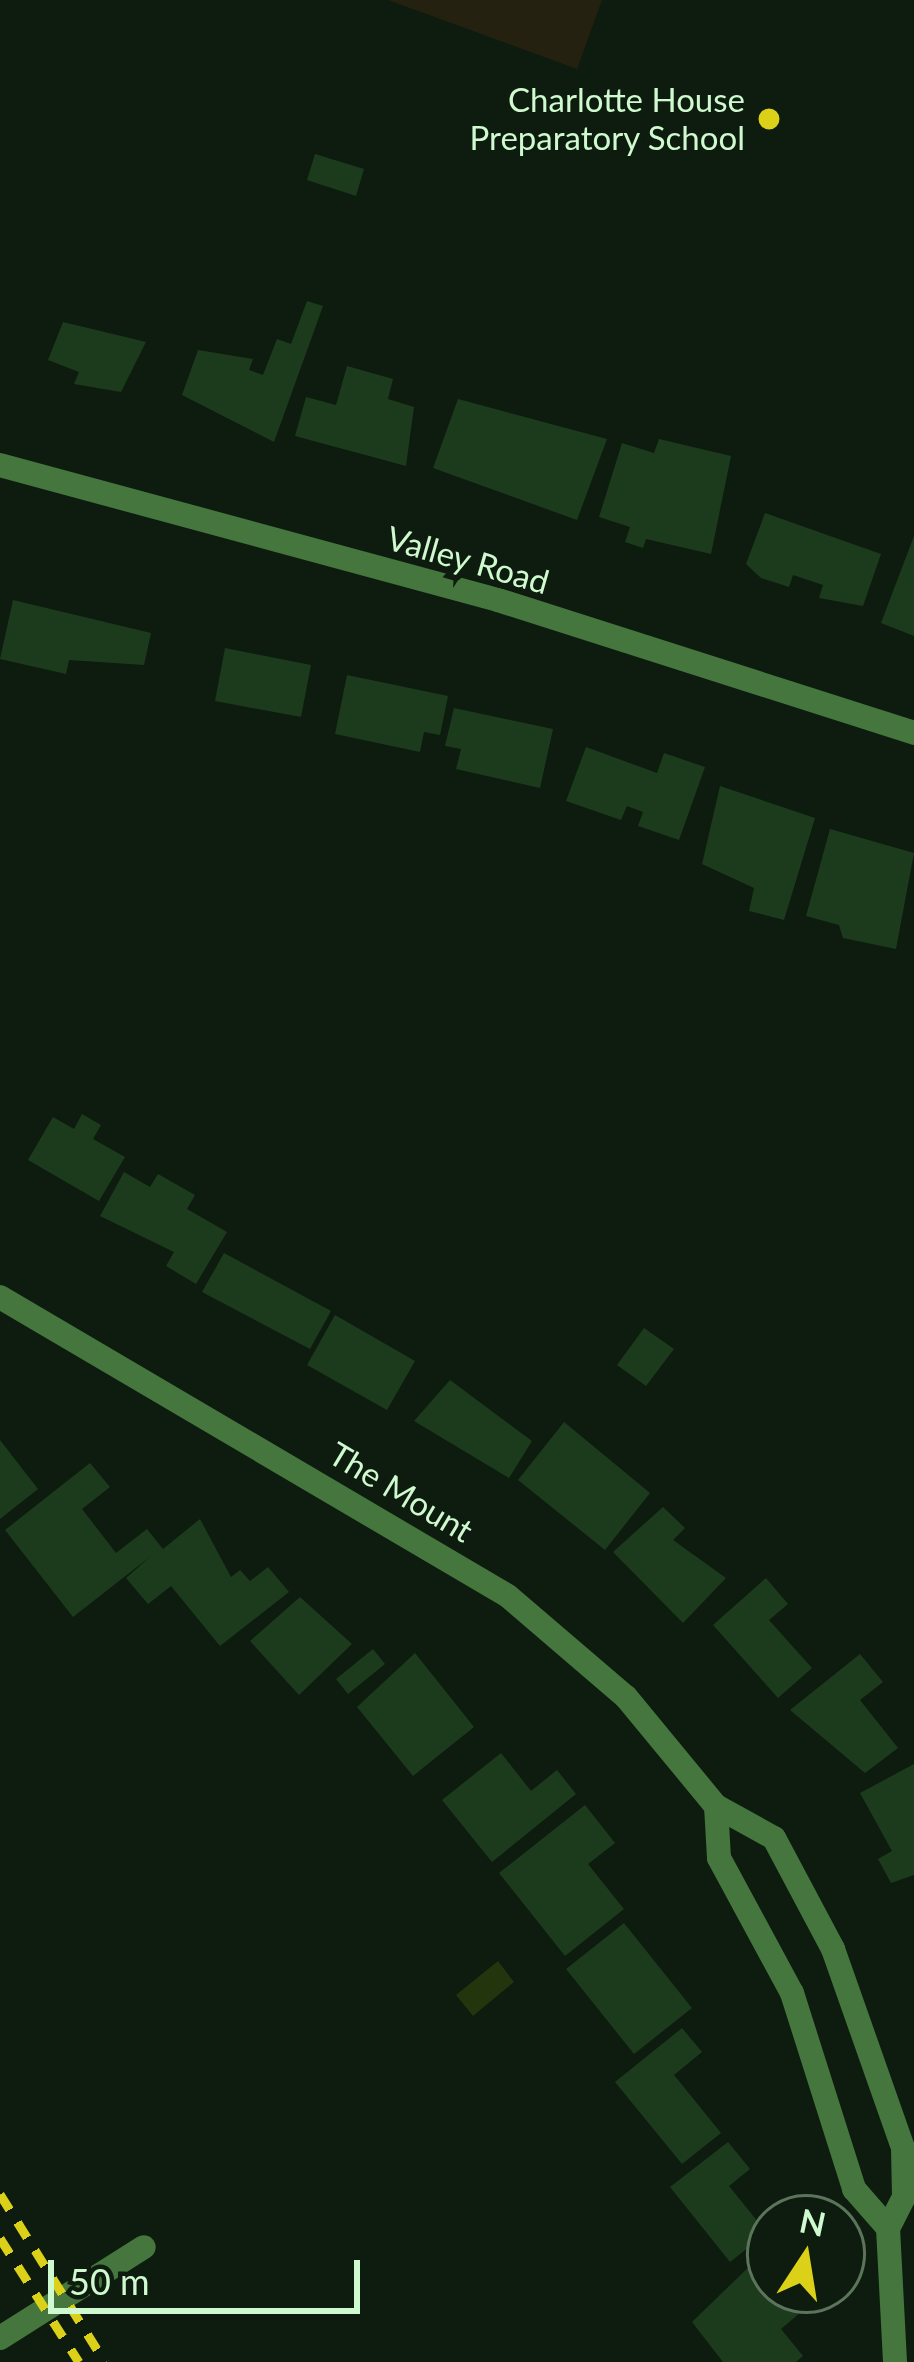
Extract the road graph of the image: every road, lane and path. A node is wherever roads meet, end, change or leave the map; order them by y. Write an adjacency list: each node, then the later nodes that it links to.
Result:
1 (0, 465): 2 (street, Valley Road)
2 (914, 733)
3 (0, 1297): 4 (street, The Mount)
4 (716, 1806): 5 (street); 5 (street, The Mount)
5 (888, 2228): 8 (street, The Mount)
6 (144, 2247): 7 (street)
7 (0, 2338)
8 (896, 2362)

